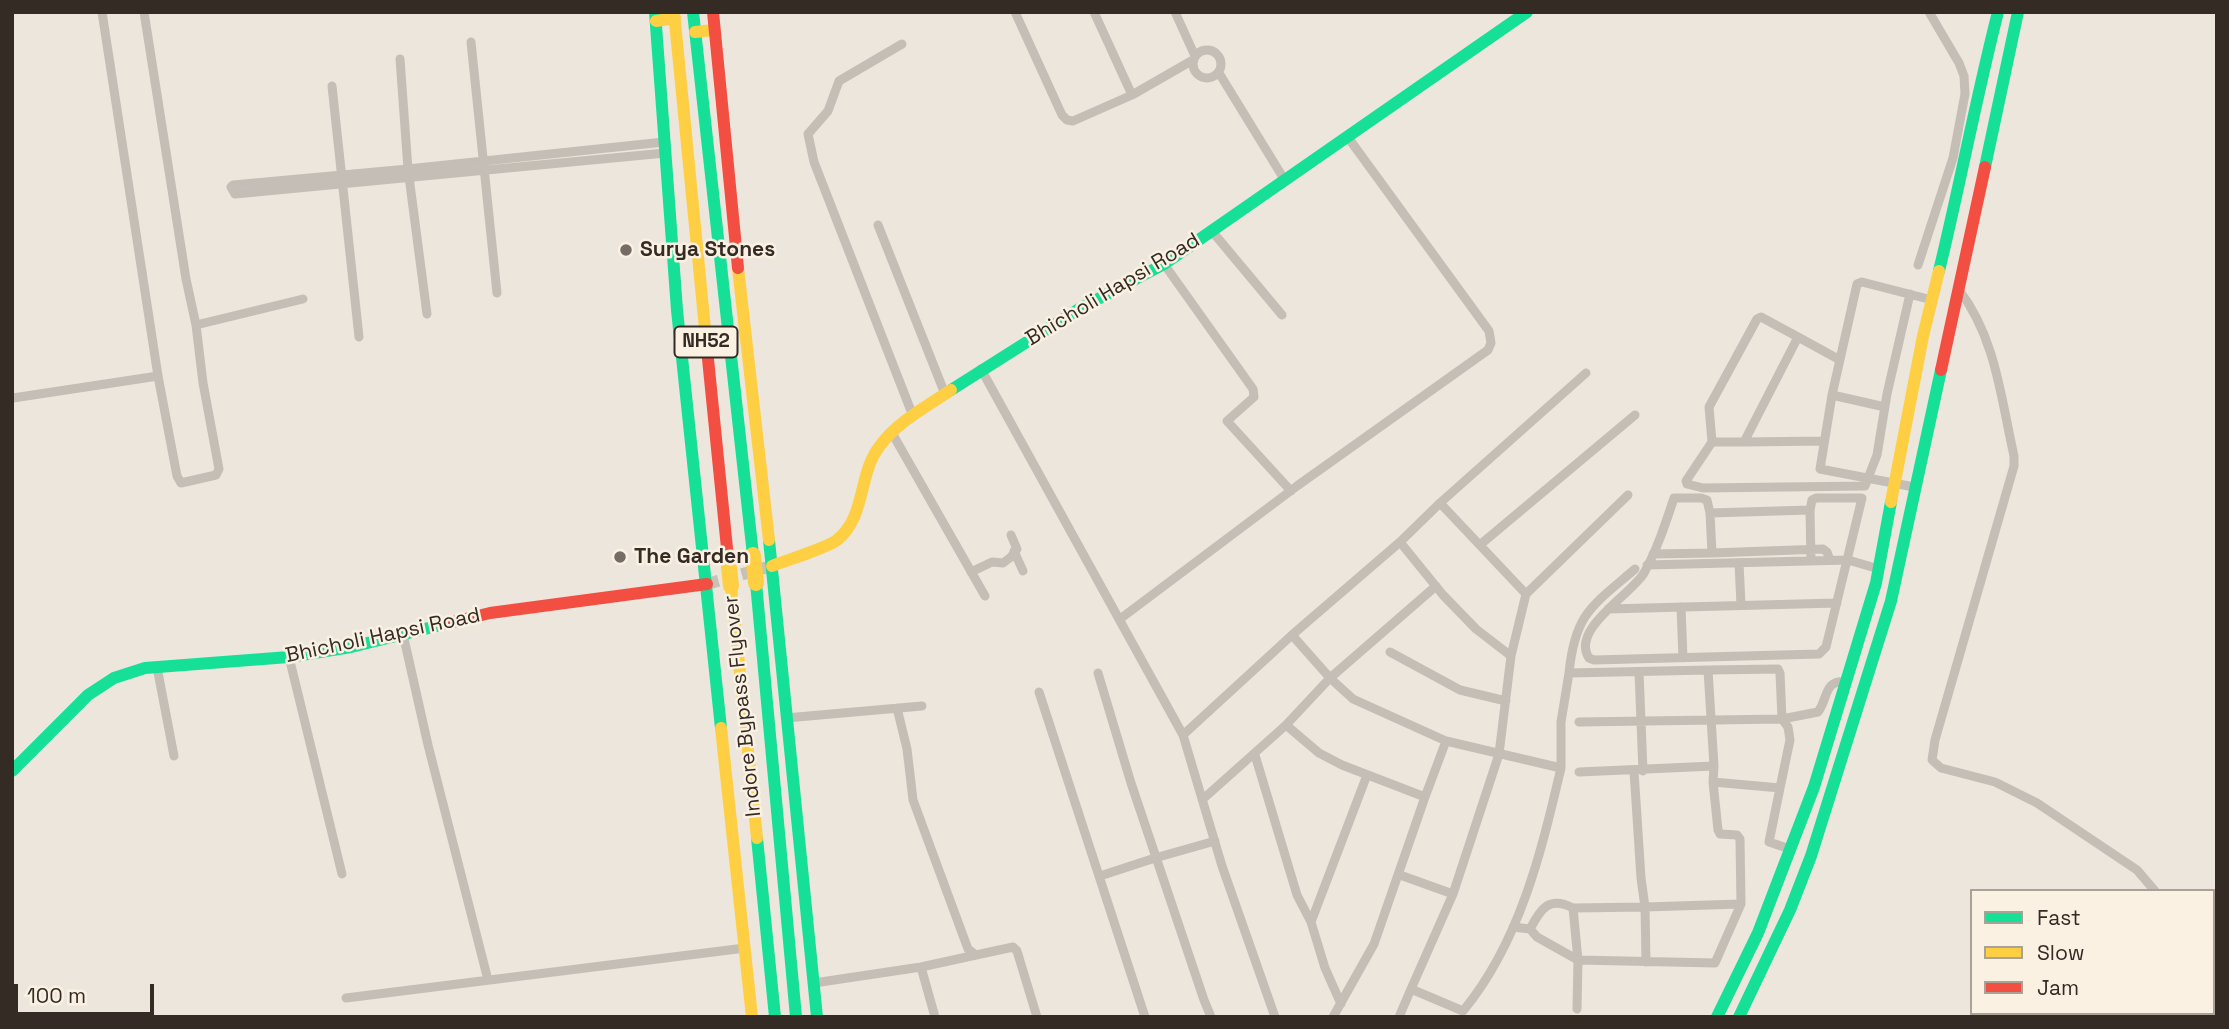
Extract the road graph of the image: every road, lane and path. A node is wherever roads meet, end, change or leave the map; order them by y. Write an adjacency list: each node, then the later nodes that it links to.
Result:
1 (102, 12): 45 (street)
2 (144, 12): 39 (street)
3 (713, 12): 14 (main road)
4 (1015, 12): 21 (street)
5 (1094, 12): 21 (street)
6 (1175, 12): 17 (street)
7 (1527, 12): 22 (main road, Bhicholi Hapsi Road)
8 (1929, 12): 31 (street)
9 (1998, 12): 36 (main road)
10 (2018, 12): 32 (main road)
11 (674, 15): 12 (main road); 155 (main road, Indore Bypass Flyover / NH52, bridge)
12 (656, 16): 23 (main road)
13 (694, 22): 14 (main road); 156 (main road, Indore Bypass Flyover / NH52, bridge)
14 (714, 30): 76 (main road)
15 (471, 42): 24 (street)
16 (902, 44): 51 (street)
17 (1194, 58): 19 (street); 19 (street); 21 (street)
18 (400, 60): 25 (street)
19 (1219, 72): 26 (street)
20 (332, 86): 27 (street)
21 (1132, 95)
22 (1347, 135): 26 (main road, Bhicholi Hapsi Road); 59 (street)
23 (664, 148): 24 (street); 81 (main road)
24 (484, 165): 25 (street); 33 (street)
25 (409, 173): 27 (street); 37 (street)
26 (1284, 179): 29 (main road, Bhicholi Hapsi Road)
27 (343, 180): 27 (street); 40 (street)
28 (878, 225): 46 (street)
29 (1211, 230): 30 (main road, Bhicholi Hapsi Road); 38 (street)
30 (1164, 264): 43 (main road, Bhicholi Hapsi Road); 59 (street)
31 (1918, 265)
32 (1959, 290): 58 (main road); 134 (street)
33 (497, 293)
34 (1910, 293): 36 (street); 42 (street); 49 (street)
35 (303, 299): 39 (street)
36 (1933, 300): 57 (main road)
37 (427, 314)
38 (1282, 315)
39 (196, 325): 45 (street)
40 (359, 337)
41 (1798, 337): 42 (street); 54 (street); 55 (street)
42 (1840, 360): 47 (street)
43 (981, 369): 46 (main road, Bhicholi Hapsi Road); 89 (street)
44 (1586, 373): 61 (street)
45 (158, 376): 48 (street)
46 (945, 394): 51 (main road, Bhicholi Hapsi Road)
47 (1832, 395): 49 (street); 53 (street)
48 (13, 398)
49 (1885, 407): 56 (street)
50 (1635, 415): 66 (street)
51 (913, 416): 52 (main road, Bhicholi Hapsi Road)
52 (892, 433): 76 (main road, Bhicholi Hapsi Road); 80 (street)
53 (1824, 441): 55 (street); 56 (street)
54 (1712, 442): 55 (street); 56 (street)
55 (1744, 442)
56 (1868, 478): 57 (street)
57 (1894, 483): 58 (street); 78 (main road)
58 (1914, 487): 166 (main road)
59 (1291, 491): 89 (street)
60 (1628, 495): 83 (street)
61 (1440, 503): 65 (street); 66 (street)
62 (1810, 510): 63 (street); 67 (street); 72 (street)
63 (1710, 513): 69 (street); 70 (street)
64 (1011, 535): 68 (street)
65 (1400, 542): 82 (street); 91 (street)
66 (1481, 544): 83 (street)
67 (1811, 549): 69 (street); 71 (street); 73 (street)
68 (1014, 551): 79 (street); 80 (street)
69 (1712, 553): 70 (street)
70 (1653, 554): 75 (street)
71 (1829, 560): 72 (street); 73 (street)
72 (1848, 560): 78 (street); 85 (street)
73 (1811, 561): 74 (street)
74 (1739, 563): 75 (street); 86 (street)
75 (1647, 565): 88 (street)
76 (772, 566): 107 (main road)
77 (1635, 569): 100 (street)
78 (1879, 569): 102 (main road)
79 (1023, 571)
80 (971, 572): 84 (street)
81 (707, 584): 90 (main road, Bhicholi Hapsi Road); 142 (main road)
82 (1436, 586): 93 (street); 101 (street)
83 (1526, 594): 93 (street)
84 (985, 596)
85 (1837, 603): 86 (street); 95 (street)
86 (1741, 605): 87 (street)
87 (1681, 607): 88 (street); 95 (street)
88 (1608, 609): 95 (street)
89 (1120, 619): 113 (street)
90 (403, 634): 94 (main road, Bhicholi Hapsi Road); 147 (street)
91 (1292, 635): 101 (street); 113 (street)
92 (1390, 652): 104 (street)
93 (1511, 656): 104 (street)
94 (289, 657): 96 (main road, Bhicholi Hapsi Road); 131 (street)
95 (1683, 658)
96 (157, 667): 117 (street); 120 (main road, Bhicholi Hapsi Road)
97 (1708, 670): 98 (street); 108 (street); 109 (street)
98 (1639, 672): 100 (street); 110 (street)
99 (1098, 673): 130 (street)
100 (1569, 673): 119 (street)
101 (1330, 678): 112 (street); 114 (street)
102 (1846, 682): 109 (street); 129 (main road)
103 (1039, 692): 133 (street)
104 (1506, 701): 115 (street)
105 (922, 706): 106 (street)
106 (897, 708): 107 (street); 143 (street)
107 (786, 718): 148 (main road)
108 (1711, 718): 109 (street); 110 (street); 118 (street)
109 (1782, 719): 125 (street)
110 (1641, 720): 111 (street); 121 (street)
111 (1579, 722)
112 (1286, 725): 116 (street); 123 (street)
113 (1182, 735): 127 (street)
114 (1446, 741): 115 (street); 126 (street)
115 (1499, 754): 119 (street); 135 (street)
116 (1255, 755): 127 (street); 139 (street)
117 (174, 756)
118 (1714, 766): 121 (street); 124 (street)
119 (1561, 768): 140 (street)
120 (12, 771)
121 (1638, 771): 122 (street); 137 (street)
122 (1579, 772)
123 (1367, 775): 126 (street); 139 (street)
124 (1713, 782): 125 (street); 136 (street)
125 (1780, 788): 129 (street)
126 (1425, 797): 132 (street)
127 (1203, 799): 128 (street)
128 (1215, 841): 130 (street); 162 (street)
129 (1790, 849): 165 (main road)
130 (1155, 858): 133 (street); 161 (street)
131 (342, 874)
132 (1400, 875): 135 (street); 151 (street)
133 (1100, 876): 160 (street)
134 (2153, 889)
135 (1452, 894): 149 (street)
136 (1741, 904): 137 (street); 145 (street)
137 (1645, 907): 138 (street); 145 (street)
138 (1573, 908): 141 (street); 144 (street)
139 (1311, 922): 151 (street)
140 (1513, 927): 141 (street); 153 (street)
141 (1530, 929): 144 (street)
142 (745, 948): 147 (street); 154 (main road)
143 (976, 955): 146 (street); 159 (street)
144 (1578, 960): 145 (street); 152 (street)
145 (1646, 962)
146 (921, 967): 148 (street); 158 (street)
147 (488, 980): 150 (street)
148 (814, 983): 157 (main road)
149 (1412, 989): 153 (street); 164 (street)
150 (346, 998)
151 (1341, 1004): 163 (street)
152 (1577, 1009)
153 (1461, 1014)
154 (752, 1017)
155 (775, 1017)
156 (796, 1017)
157 (817, 1017)
158 (935, 1017)
159 (1037, 1017)
160 (1145, 1017)
161 (1211, 1017)
162 (1275, 1017)
163 (1333, 1017)
164 (1399, 1017)
165 (1717, 1017)
166 (1740, 1017)

